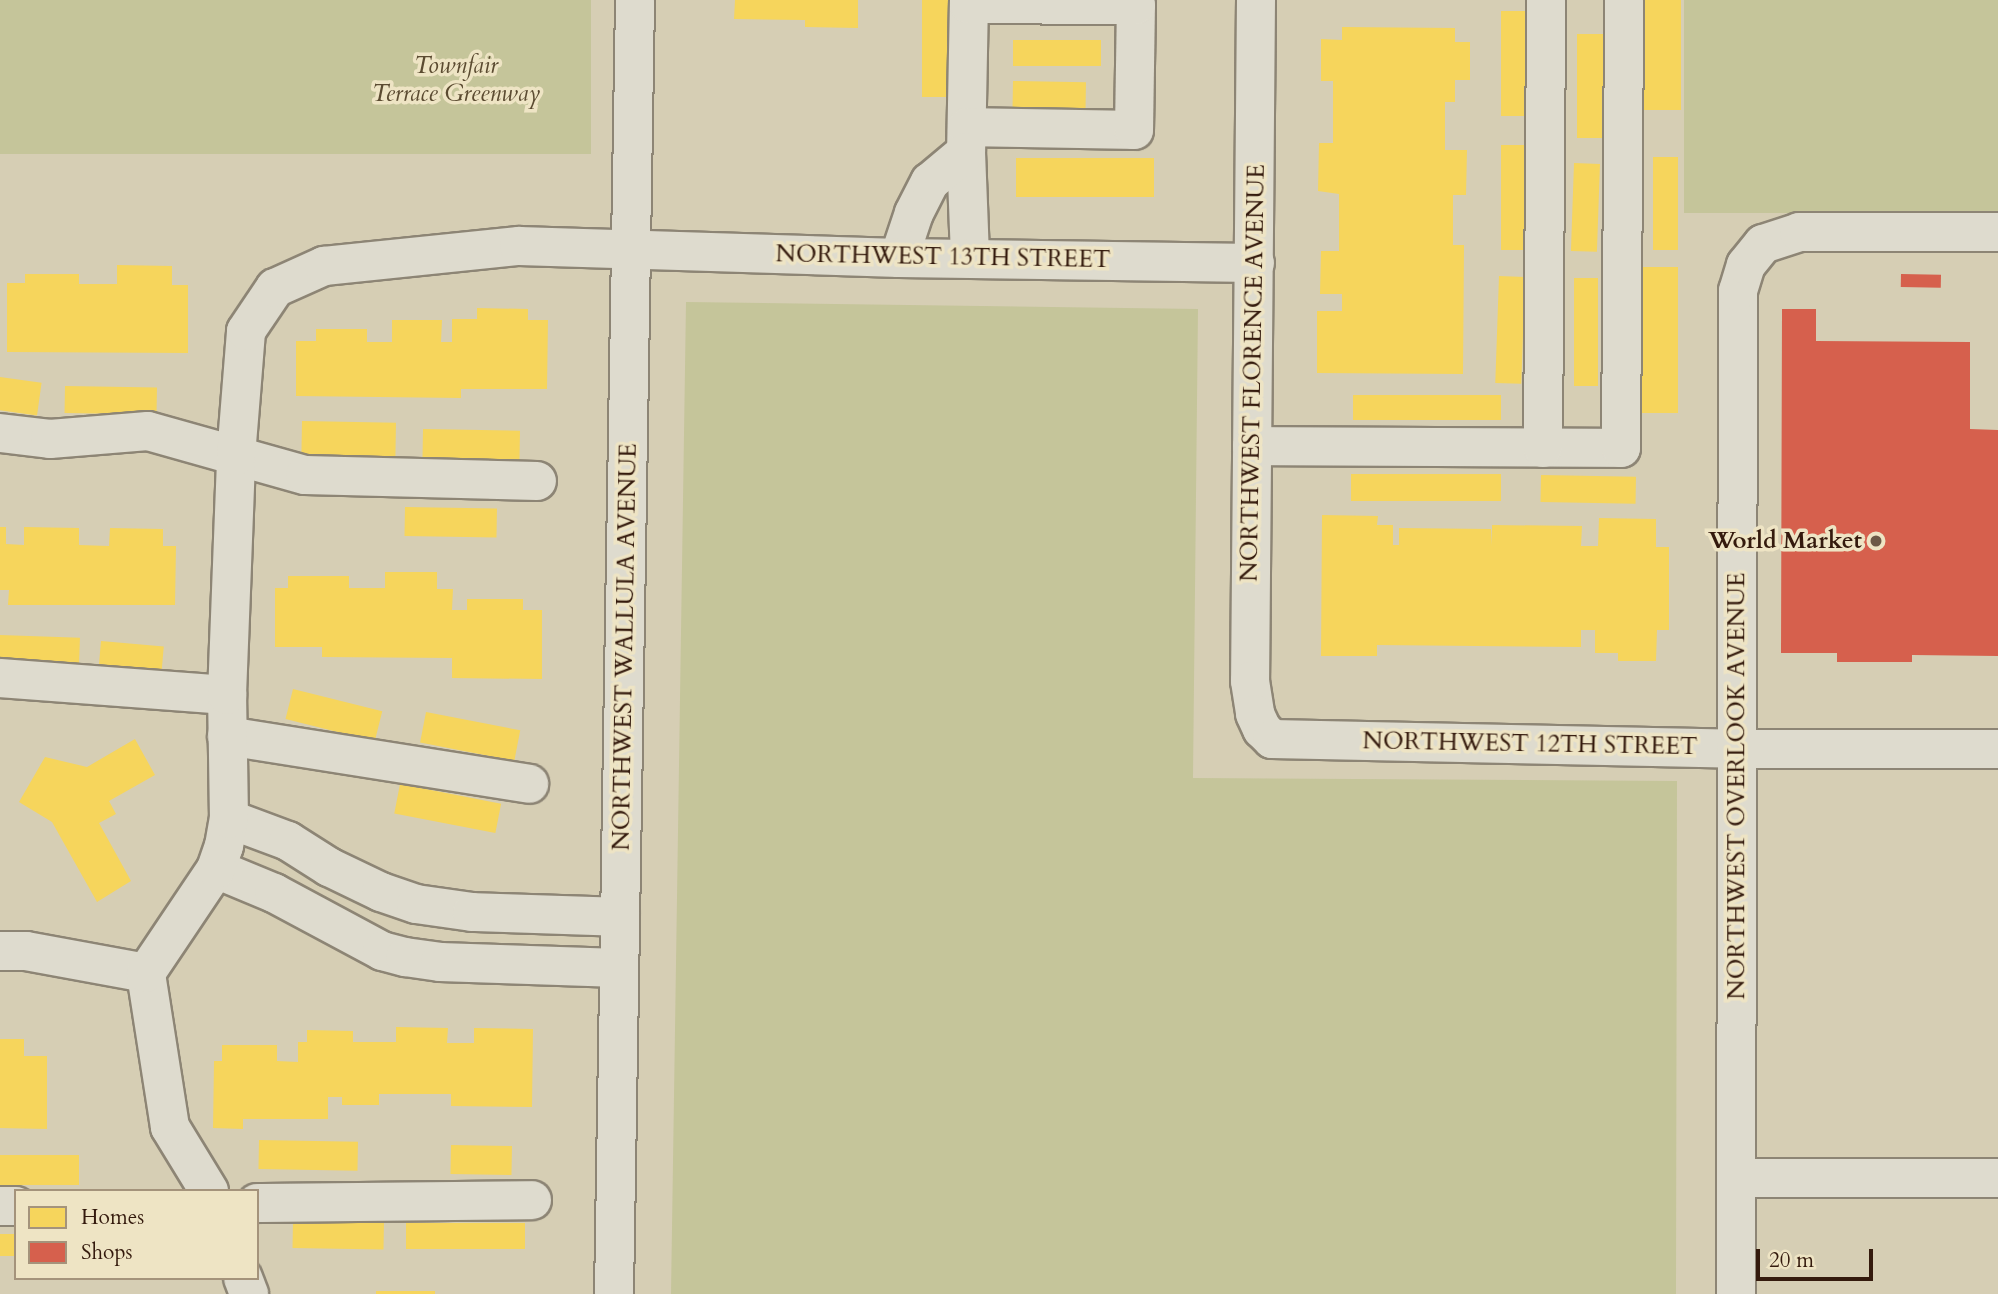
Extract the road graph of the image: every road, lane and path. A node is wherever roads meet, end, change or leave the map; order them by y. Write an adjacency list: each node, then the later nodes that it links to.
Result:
1 (635, 0): 8 (street, NORTHWEST WALLULA AVENUE)
2 (1256, 0): 11 (street, NORTHWEST FLORENCE AVENUE)
3 (1545, 0): 14 (street)
4 (1624, 0): 14 (street)
5 (969, 2): 6 (street); 6 (street)
6 (966, 139): 9 (street); 10 (street)
7 (1998, 232): 21 (street, NORTHWEST OVERLOOK AVENUE)
8 (632, 250): 9 (street, NORTHWEST 13TH STREET); 15 (street, NORTHWEST 13TH STREET); 26 (street, NORTHWEST WALLULA AVENUE)
9 (900, 258): 10 (street, NORTHWEST 13TH STREET)
10 (970, 258): 11 (street, NORTHWEST 13TH STREET)
11 (1255, 263): 13 (street, NORTHWEST FLORENCE AVENUE)
12 (0, 433): 15 (street)
13 (1252, 446): 14 (street); 20 (street, NORTHWEST FLORENCE AVENUE)
14 (1543, 448)
15 (236, 456): 16 (street); 18 (street, NORTHWEST 13TH STREET)
16 (537, 481)
17 (0, 678): 18 (street)
18 (227, 695): 19 (street, NORTHWEST 13TH STREET)
19 (227, 736): 23 (street); 24 (street, NORTHWEST 13TH STREET)
20 (1272, 739): 21 (street, NORTHWEST 12TH STREET)
21 (1736, 748): 22 (street, NORTHWEST 12TH STREET); 30 (street, NORTHWEST OVERLOOK AVENUE)
22 (1998, 749)
23 (529, 783)
24 (229, 819): 25 (street, NORTHWEST 13TH STREET); 26 (street)
25 (216, 869): 28 (street); 29 (street, NORTHWEST 13TH STREET)
26 (620, 917): 28 (street, NORTHWEST WALLULA AVENUE)
27 (0, 951): 29 (street)
28 (620, 968): 35 (street, NORTHWEST WALLULA AVENUE)
29 (146, 973): 32 (street)
30 (1736, 1178): 31 (street); 36 (street, NORTHWEST OVERLOOK AVENUE)
31 (1998, 1178)
32 (208, 1189)
33 (532, 1200): 34 (street)
34 (259, 1203)
35 (614, 1294)
36 (1736, 1294)

